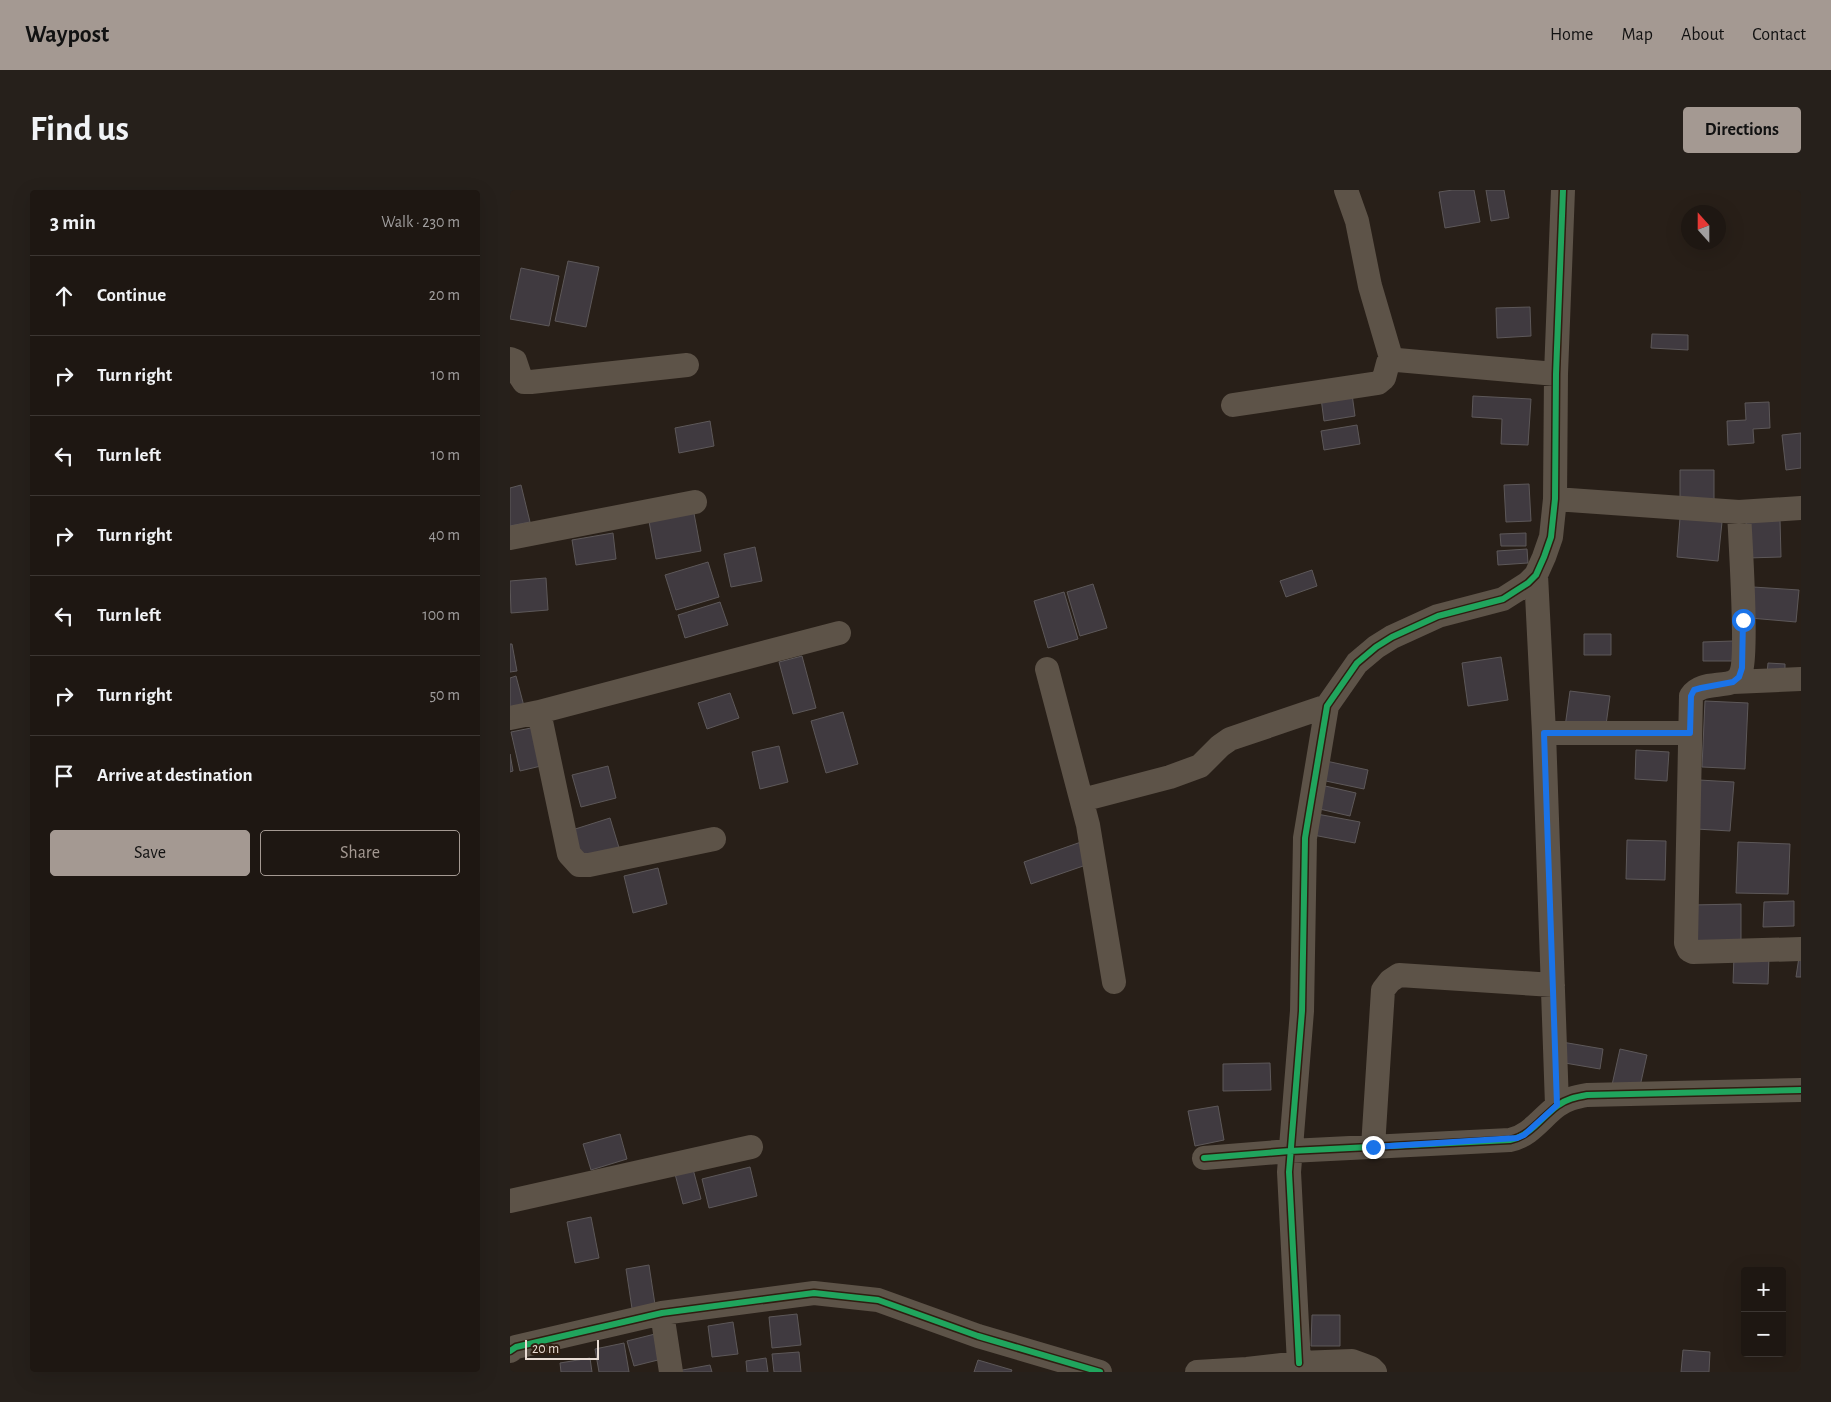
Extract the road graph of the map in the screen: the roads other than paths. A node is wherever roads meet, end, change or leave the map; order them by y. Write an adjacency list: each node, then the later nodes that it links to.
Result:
1 (1346, 190): 4 (street)
2 (1562, 190): 6 (street)
3 (510, 359): 5 (street)
4 (1392, 361): 6 (street); 7 (street)
5 (687, 365)
6 (1556, 374): 8 (street)
7 (1233, 405)
8 (1555, 499): 11 (street); 13 (street)
9 (695, 502): 12 (street)
10 (1801, 508): 11 (street)
11 (1739, 512): 17 (street)
12 (510, 538)
13 (1536, 575): 18 (street); 21 (street)
14 (840, 633): 19 (street)
15 (1047, 669): 23 (street)
16 (1801, 678): 17 (street)
17 (1733, 682): 22 (street)
18 (1327, 706): 23 (street); 32 (street)
19 (539, 712): 20 (street); 24 (street)
20 (510, 718)
21 (1544, 733): 22 (street); 27 (street)
22 (1690, 733): 25 (street)
23 (1082, 800): 26 (street)
24 (714, 839)
25 (1801, 949)
26 (1114, 982)
27 (1553, 985): 29 (street); 31 (street)
28 (1801, 1090): 29 (street)
29 (1557, 1105): 31 (street)
30 (751, 1147): 34 (street)
31 (1373, 1147): 32 (street)
32 (1290, 1151): 33 (street); 37 (street)
33 (1204, 1158)
34 (510, 1201)
35 (662, 1313): 36 (street); 38 (street); 39 (street)
36 (510, 1351)
37 (1299, 1364): 40 (street); 41 (street)
38 (671, 1372)
39 (1100, 1372)
40 (1197, 1372)
41 (1375, 1372)

